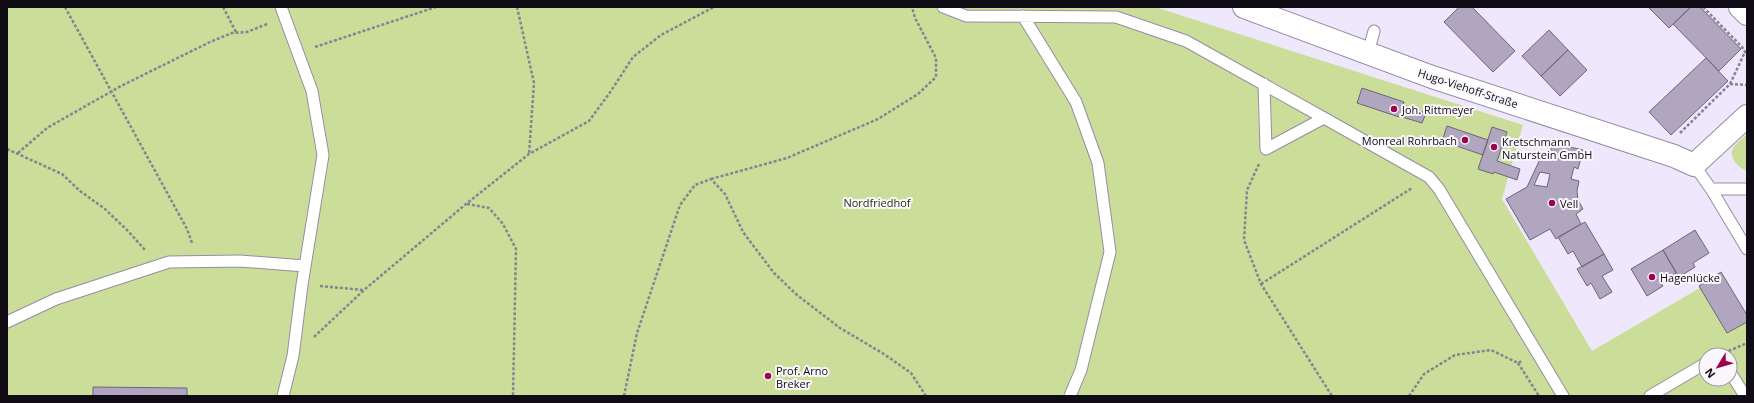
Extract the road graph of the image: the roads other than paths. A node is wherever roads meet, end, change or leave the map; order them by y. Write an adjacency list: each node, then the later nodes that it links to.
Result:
1 (281, 7): 16 (lane)
2 (943, 7): 6 (lane)
3 (1244, 7): 8 (street, Hugo-Viehoff-Straße)
4 (1740, 7): 5 (street)
5 (1747, 14)
6 (1023, 16): 9 (lane); 21 (lane)
7 (1374, 31): 8 (lane)
8 (1368, 53): 12 (street, Hugo-Viehoff-Straße)
9 (1264, 84): 11 (lane); 11 (lane)
10 (1747, 116): 12 (street)
11 (1324, 118): 22 (lane)
12 (1694, 165): 13 (lane)
13 (1711, 189): 14 (lane); 15 (lane)
14 (1747, 189)
15 (1747, 249)
16 (305, 266): 17 (lane); 20 (lane)
17 (7, 322)
18 (1698, 368): 23 (lane)
19 (1738, 385): 24 (lane)
20 (283, 396)
21 (1070, 396)
22 (1563, 396)
23 (1650, 396)
24 (1745, 396)

